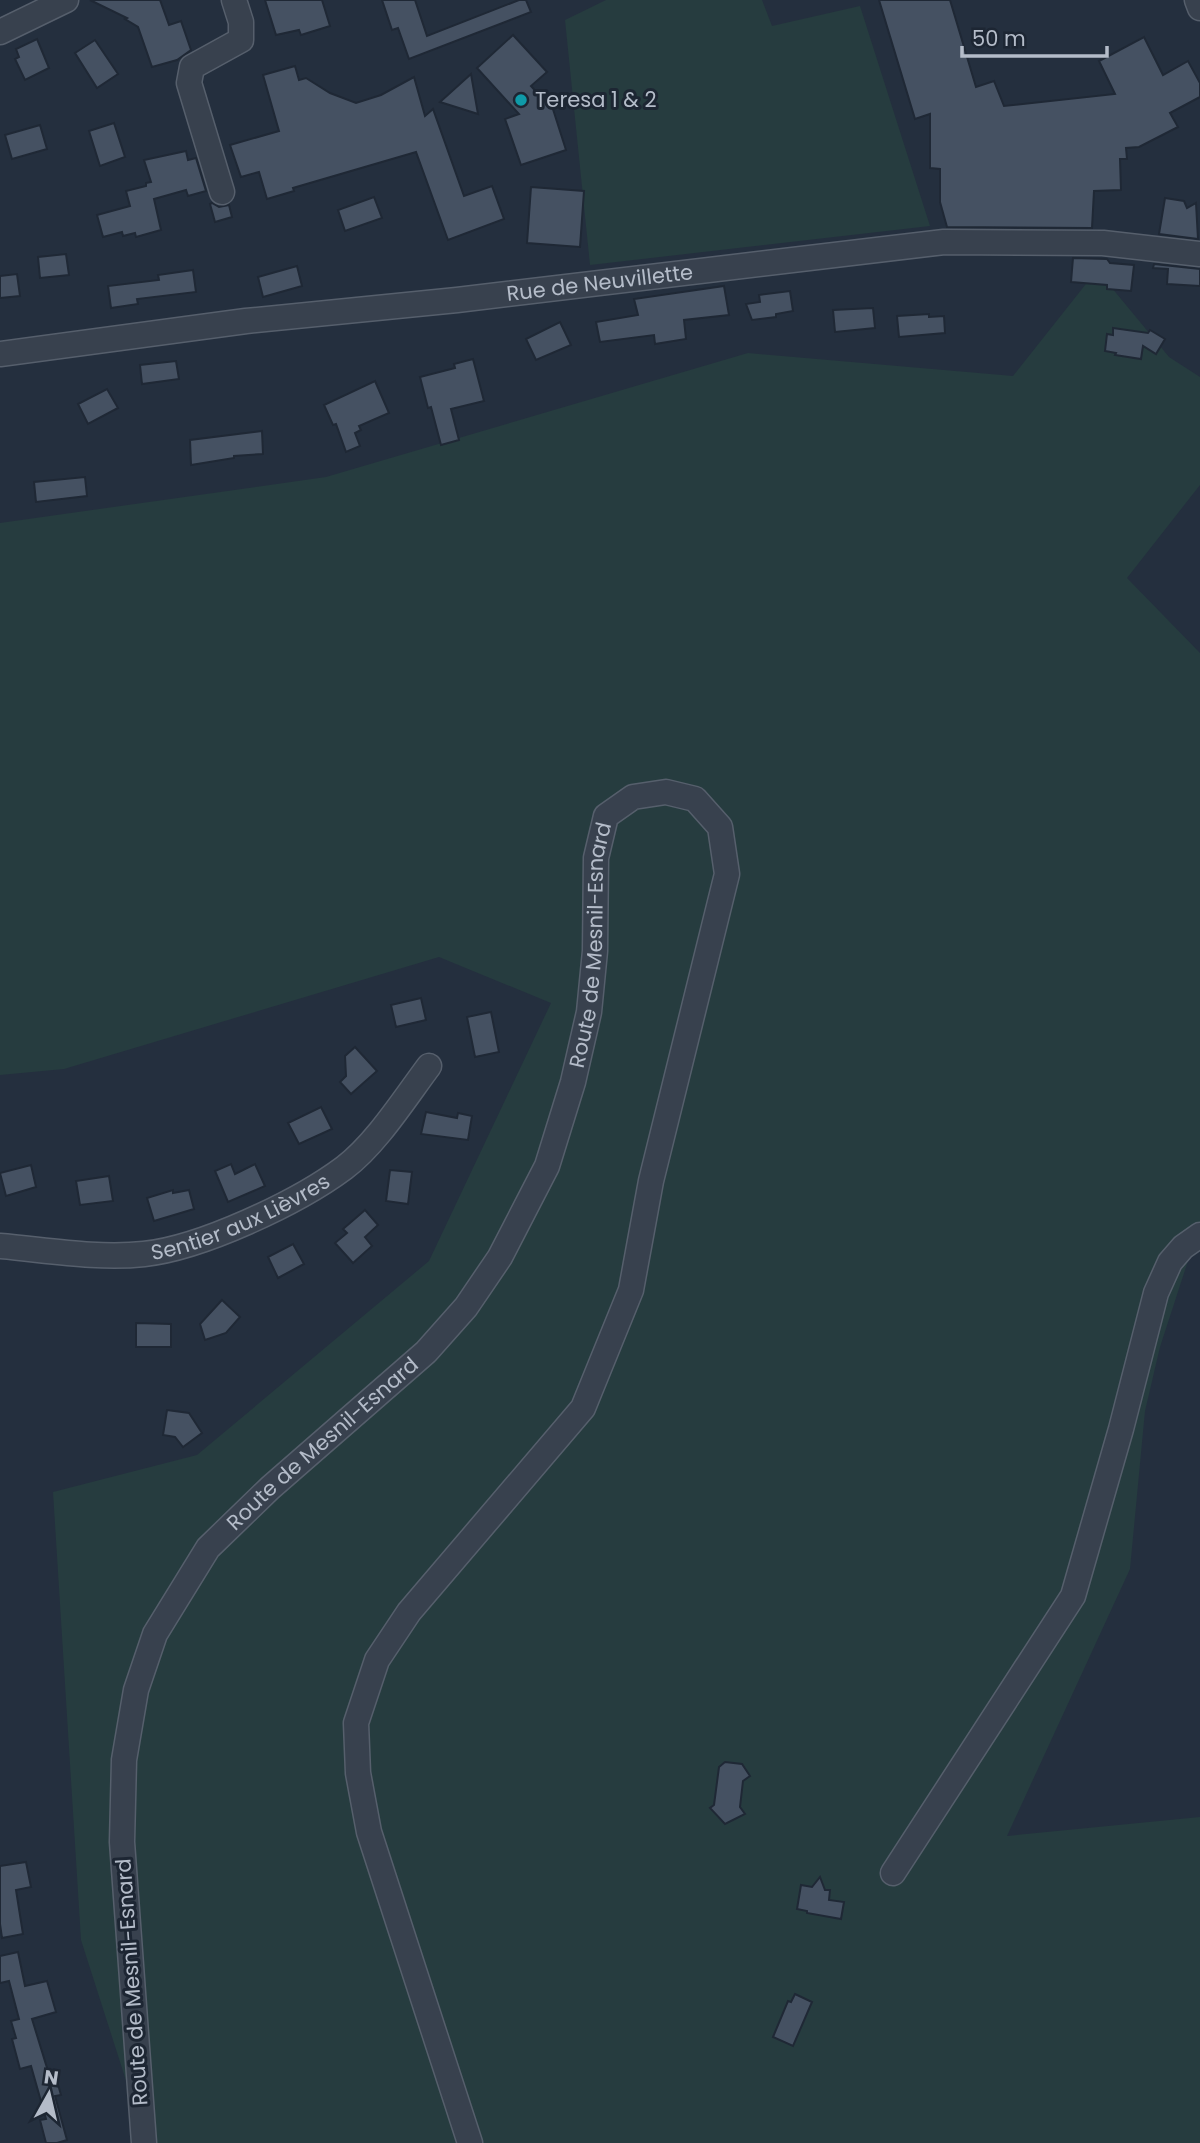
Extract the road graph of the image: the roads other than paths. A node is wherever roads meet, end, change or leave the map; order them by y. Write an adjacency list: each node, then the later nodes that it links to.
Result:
1 (66, 0): 5 (street)
2 (234, 0): 6 (street)
3 (1197, 0): 4 (street)
4 (1200, 8)
5 (0, 32)
6 (222, 192)
7 (1200, 254): 8 (street, Rue de Neuvillette)
8 (0, 354)
9 (429, 1066): 11 (street, Sentier aux Lièvres)
10 (1200, 1236): 12 (street)
11 (0, 1246)
12 (893, 1873)
13 (144, 2143): 14 (street, Route de Mesnil-Esnard)
14 (470, 2143)

